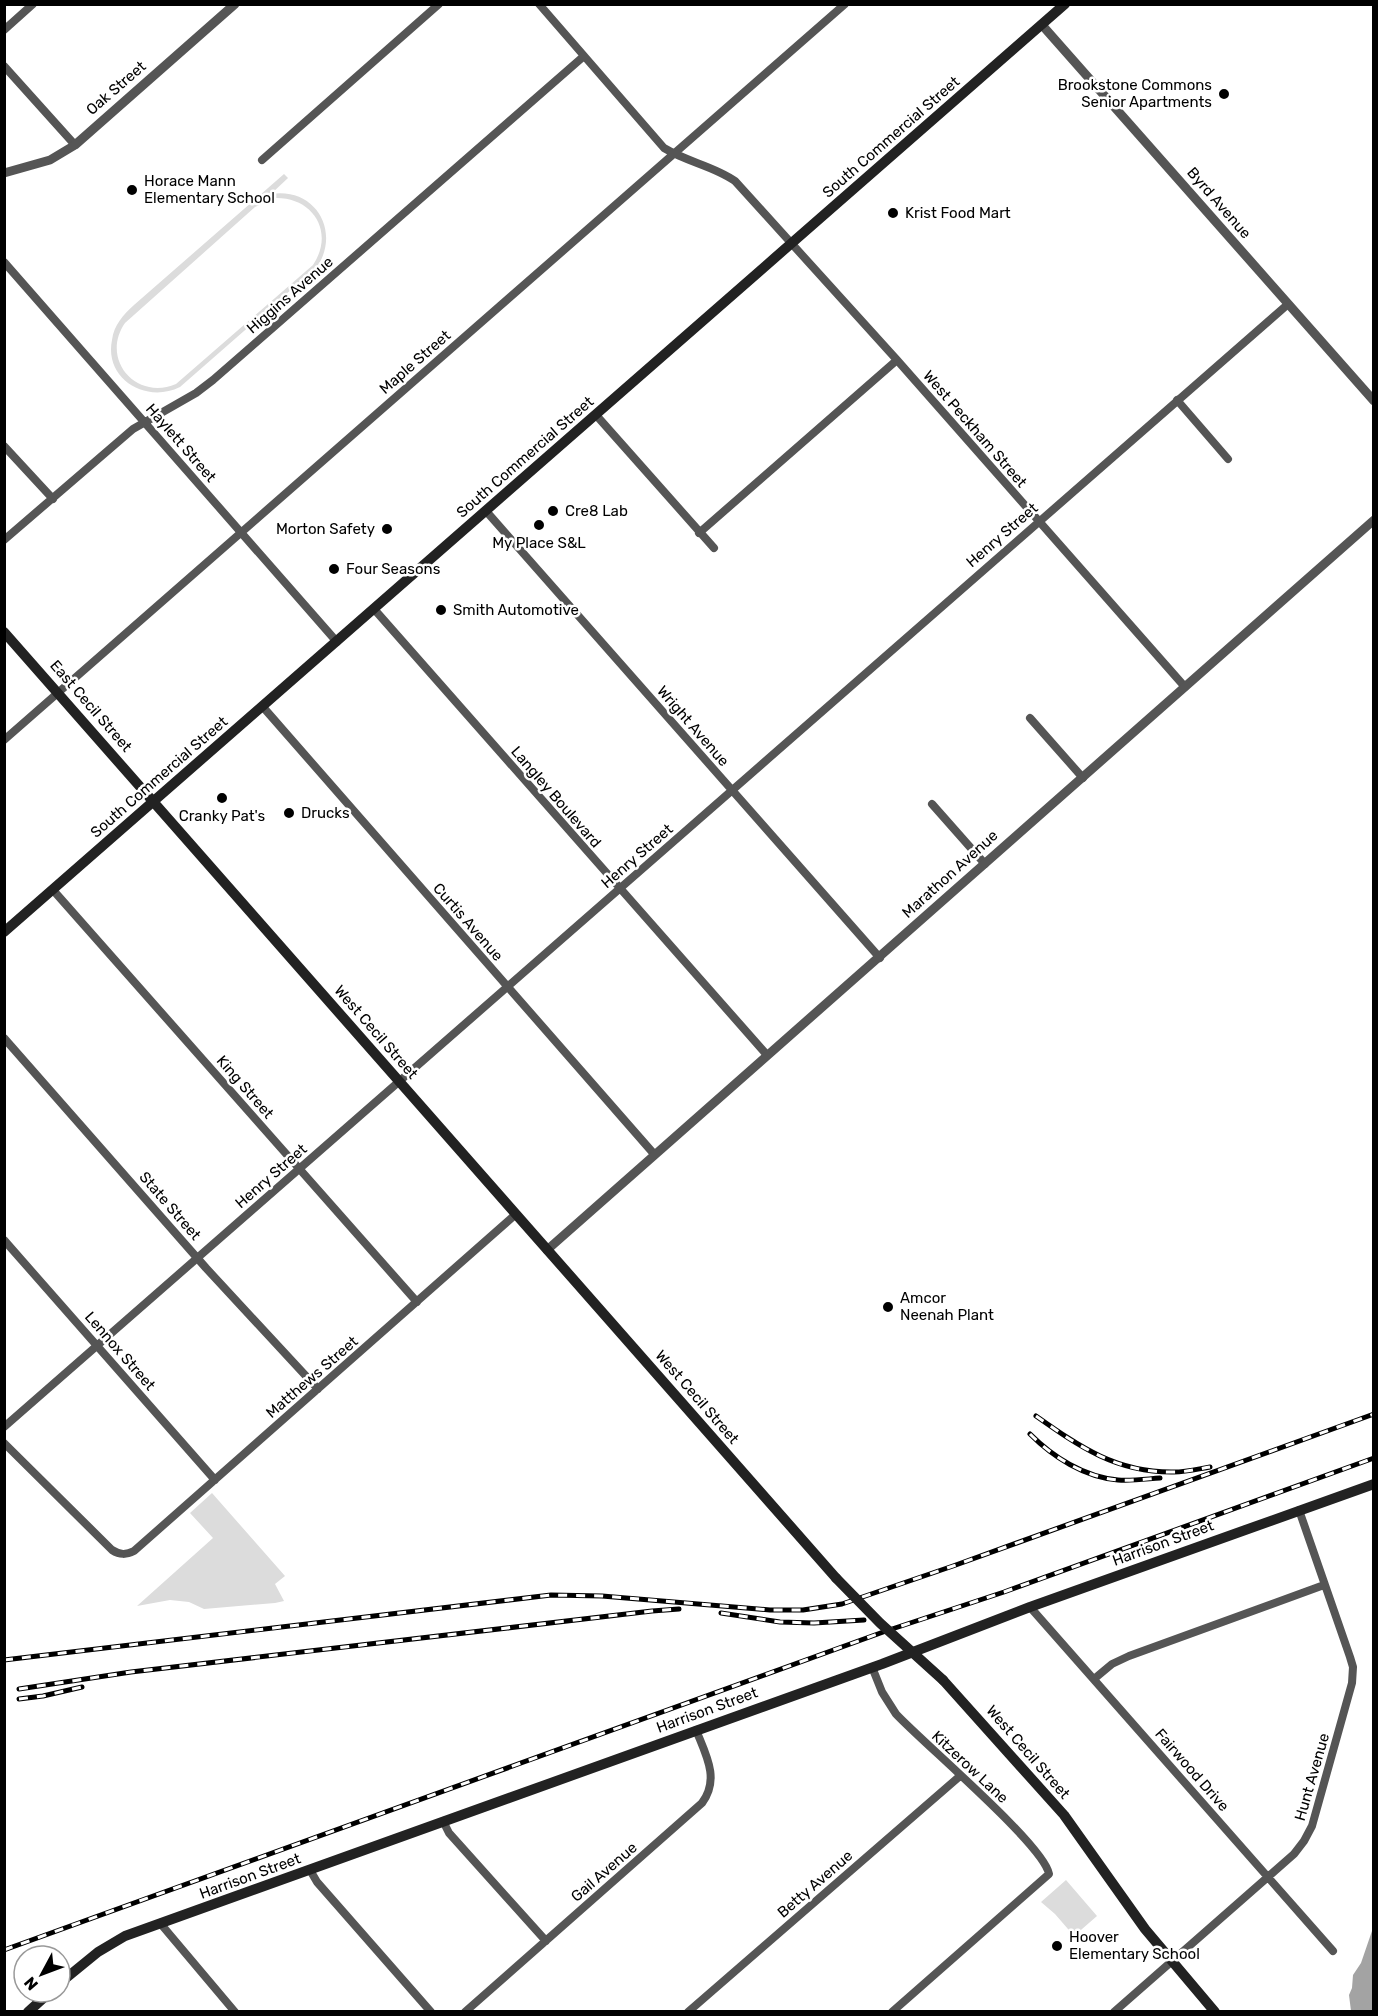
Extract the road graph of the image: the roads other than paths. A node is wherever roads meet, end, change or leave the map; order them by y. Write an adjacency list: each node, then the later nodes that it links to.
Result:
1 (33, 4): 8 (street)
2 (235, 4): 11 (street, Oak Street)
3 (439, 4): 13 (street)
4 (539, 4): 9 (street)
5 (845, 4): 12 (street, Maple Street)
6 (1065, 4): 7 (main road, South Commercial Street)
7 (1042, 25): 15 (main road, South Commercial Street); 17 (street, Byrd Avenue)
8 (4, 30)
9 (584, 56): 12 (street); 22 (street, Higgins Avenue)
10 (4, 66): 11 (street)
11 (75, 145): 14 (street, Oak Street)
12 (673, 154): 15 (street, West Peckham Street); 30 (street, Maple Street)
13 (262, 160)
14 (4, 173)
15 (791, 243): 18 (street, West Peckham Street); 21 (main road, South Commercial Street)
16 (4, 262): 22 (street, Haylett Street)
17 (1287, 305): 19 (street, Henry Street); 20 (street, Byrd Avenue)
18 (897, 360): 28 (street, West Peckham Street); 29 (street)
19 (1177, 400): 24 (street); 28 (street, Henry Street)
20 (1374, 401)
21 (596, 415): 26 (main road, South Commercial Street); 29 (street)
22 (144, 422): 25 (street, Higgins Avenue); 30 (street, Haylett Street)
23 (4, 446): 25 (street)
24 (1228, 459)
25 (53, 499): 31 (street, Higgins Avenue)
26 (486, 511): 33 (main road, South Commercial Street); 42 (street, Wright Avenue)
27 (1374, 520): 36 (street, Marathon Avenue)
28 (1038, 522): 36 (street, West Peckham Street); 42 (street, Henry Street)
29 (699, 532): 32 (street)
30 (241, 533): 35 (street, Haylett Street); 37 (street, Maple Street)
31 (4, 540)
32 (714, 548)
33 (374, 609): 35 (main road, South Commercial Street); 46 (street, Langley Boulevard)
34 (4, 632): 37 (main road, East Cecil Street)
35 (337, 642): 38 (main road, South Commercial Street)
36 (1185, 687): 41 (street, Marathon Avenue)
37 (59, 692): 40 (street, Maple Street); 43 (main road, East Cecil Street)
38 (263, 707): 43 (main road, South Commercial Street); 50 (street, Curtis Avenue)
39 (1030, 718): 41 (street)
40 (4, 740)
41 (1083, 778): 45 (street, Marathon Avenue)
42 (732, 791): 46 (street, Henry Street); 49 (street, Wright Avenue)
43 (154, 801): 47 (main road, South Commercial Street); 53 (main road, West Cecil Street)
44 (932, 804): 45 (street)
45 (985, 864): 49 (street, Marathon Avenue)
46 (620, 889): 50 (street, Henry Street); 52 (street, Langley Boulevard)
47 (53, 890): 48 (main road, South Commercial Street); 55 (street, King Street)
48 (4, 932)
49 (880, 958): 52 (street, Marathon Avenue)
50 (507, 988): 53 (street, Henry Street); 54 (street, Curtis Avenue)
51 (4, 1038): 59 (street, State Street)
52 (767, 1055): 54 (street, Marathon Avenue)
53 (400, 1083): 55 (street, Henry Street); 56 (main road, West Cecil Street)
54 (654, 1154): 58 (street, Marathon Avenue)
55 (299, 1169): 59 (street, Henry Street); 60 (street, King Street)
56 (516, 1214): 58 (main road, West Cecil Street); 60 (street, Matthews Street)
57 (4, 1240): 61 (street, Lennox Street)
58 (547, 1250): 80 (main road, West Cecil Street, bridge)
59 (198, 1258): 61 (street, Henry Street); 62 (street, State Street)
60 (417, 1302): 62 (street, Matthews Street)
61 (98, 1346): 63 (street, Henry Street); 65 (street, Lennox Street)
62 (318, 1389): 65 (street, Matthews Street)
63 (4, 1427)
64 (4, 1443): 65 (street, Matthews Street)
65 (215, 1480)
66 (1374, 1484): 67 (main road, Harrison Street)
67 (1299, 1510): 68 (street, Hunt Avenue); 69 (main road, Harrison Street)
68 (1324, 1585): 71 (street); 76 (street, Hunt Avenue)
69 (1030, 1607): 70 (main road, Harrison Street); 71 (street, Fairwood Drive)
70 (872, 1667): 72 (main road, Harrison Street); 73 (street, Kitzerow Lane)
71 (1094, 1679): 76 (street, Fairwood Drive)
72 (696, 1730): 74 (main road, Harrison Street); 78 (street, Gail Avenue)
73 (960, 1776): 85 (street, Betty Avenue); 86 (street, Kitzerow Lane)
74 (443, 1821): 75 (main road, Harrison Street); 78 (street)
75 (310, 1870): 77 (main road, Harrison Street); 83 (street)
76 (1268, 1877): 79 (street, Fairwood Drive); 80 (street, Hunt Avenue)
77 (160, 1923): 81 (main road, Harrison Street); 82 (street)
78 (546, 1941): 84 (street, Gail Avenue)
79 (1333, 1950)
80 (1172, 1961): 87 (street, Hunt Avenue); 88 (main road, West Cecil Street)
81 (72, 1973)
82 (235, 2012)
83 (431, 2012)
84 (465, 2012)
85 (688, 2012)
86 (892, 2012)
87 (1114, 2012)
88 (1215, 2012)

